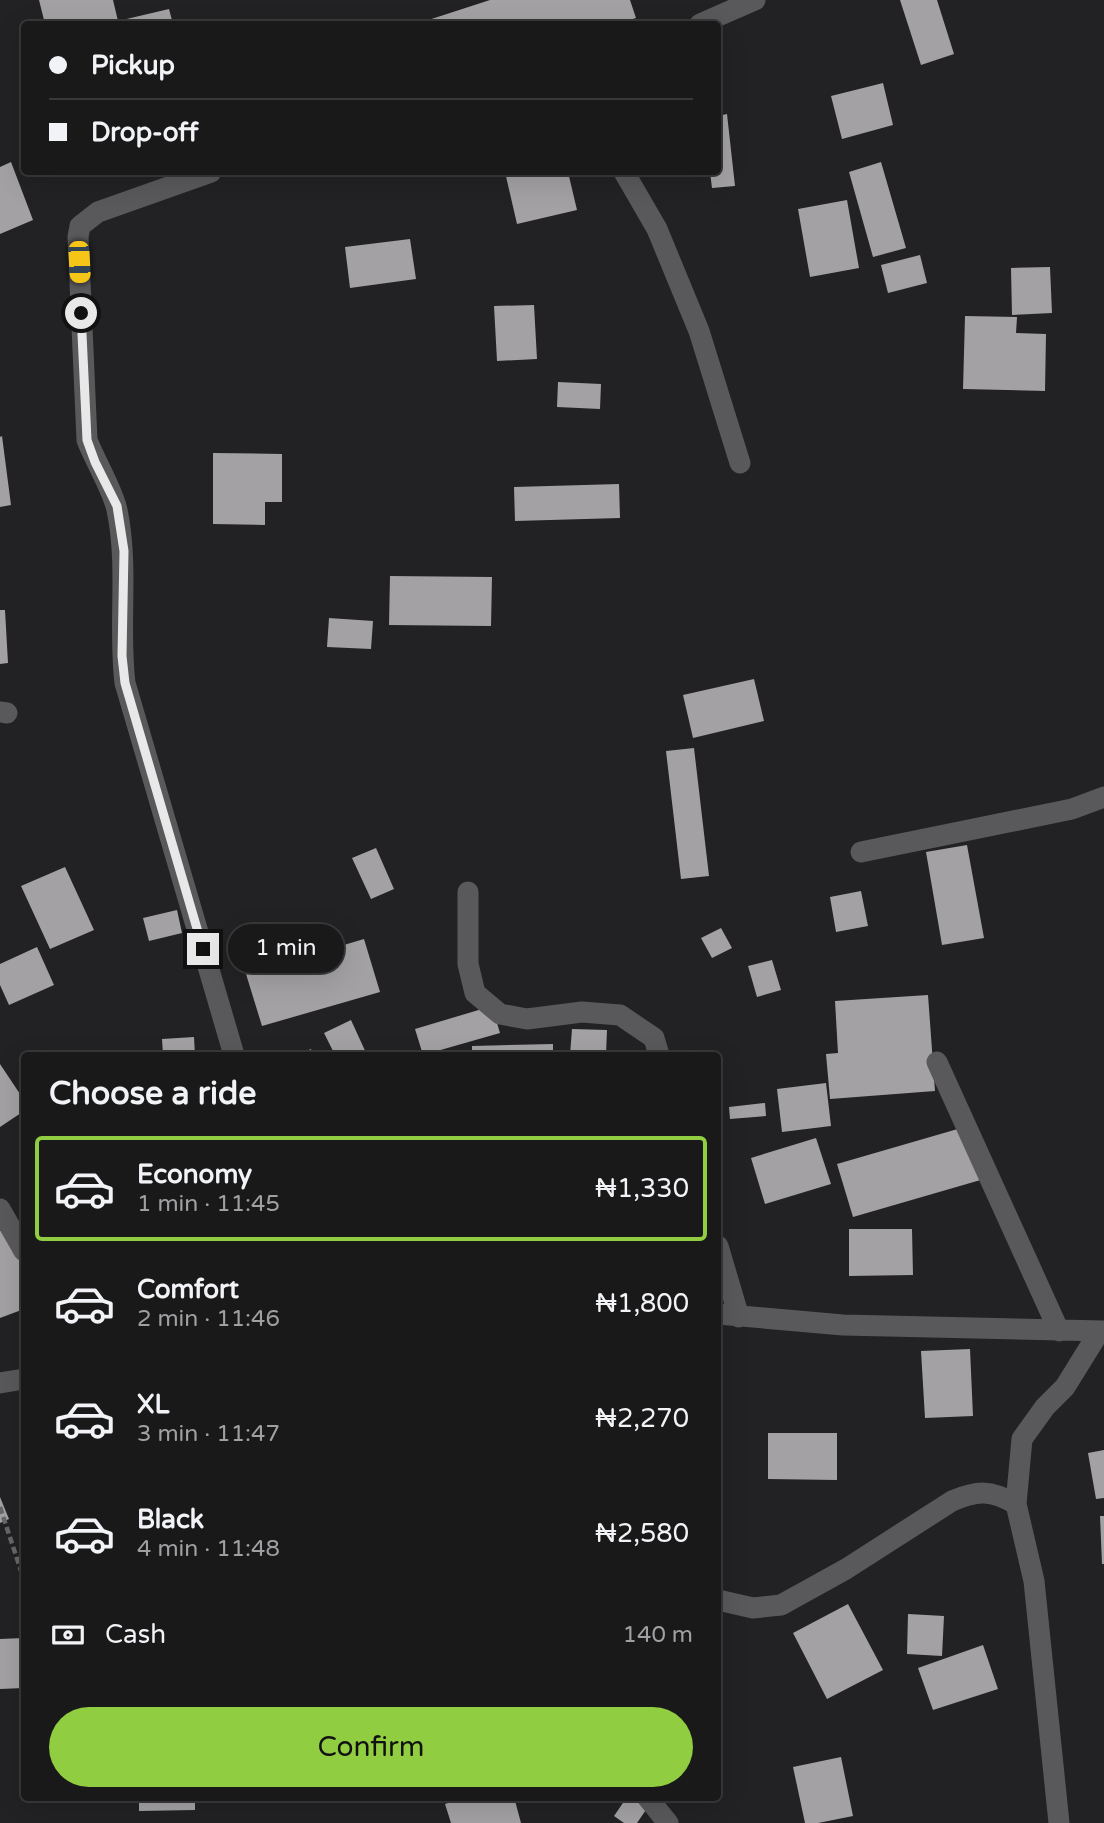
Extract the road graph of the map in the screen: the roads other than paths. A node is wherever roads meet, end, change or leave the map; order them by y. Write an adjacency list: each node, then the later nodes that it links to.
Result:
1 (755, 0): 2 (street)
2 (707, 21)
3 (203, 175): 9 (street)
4 (626, 175): 5 (street)
5 (740, 463)
6 (1104, 797): 7 (street)
7 (861, 852)
8 (468, 892): 10 (street)
9 (233, 1052)
10 (658, 1052)
11 (937, 1062): 17 (street)
12 (0, 1209): 13 (street)
13 (21, 1246)
14 (721, 1256): 16 (street)
15 (721, 1314): 16 (street)
16 (739, 1317): 17 (street)
17 (1059, 1331): 18 (street)
18 (1102, 1331): 21 (street)
19 (21, 1379): 20 (street)
20 (0, 1382)
21 (1016, 1504): 22 (street); 25 (street)
22 (721, 1601)
23 (650, 1801): 24 (street)
24 (668, 1823)
25 (1059, 1823)

